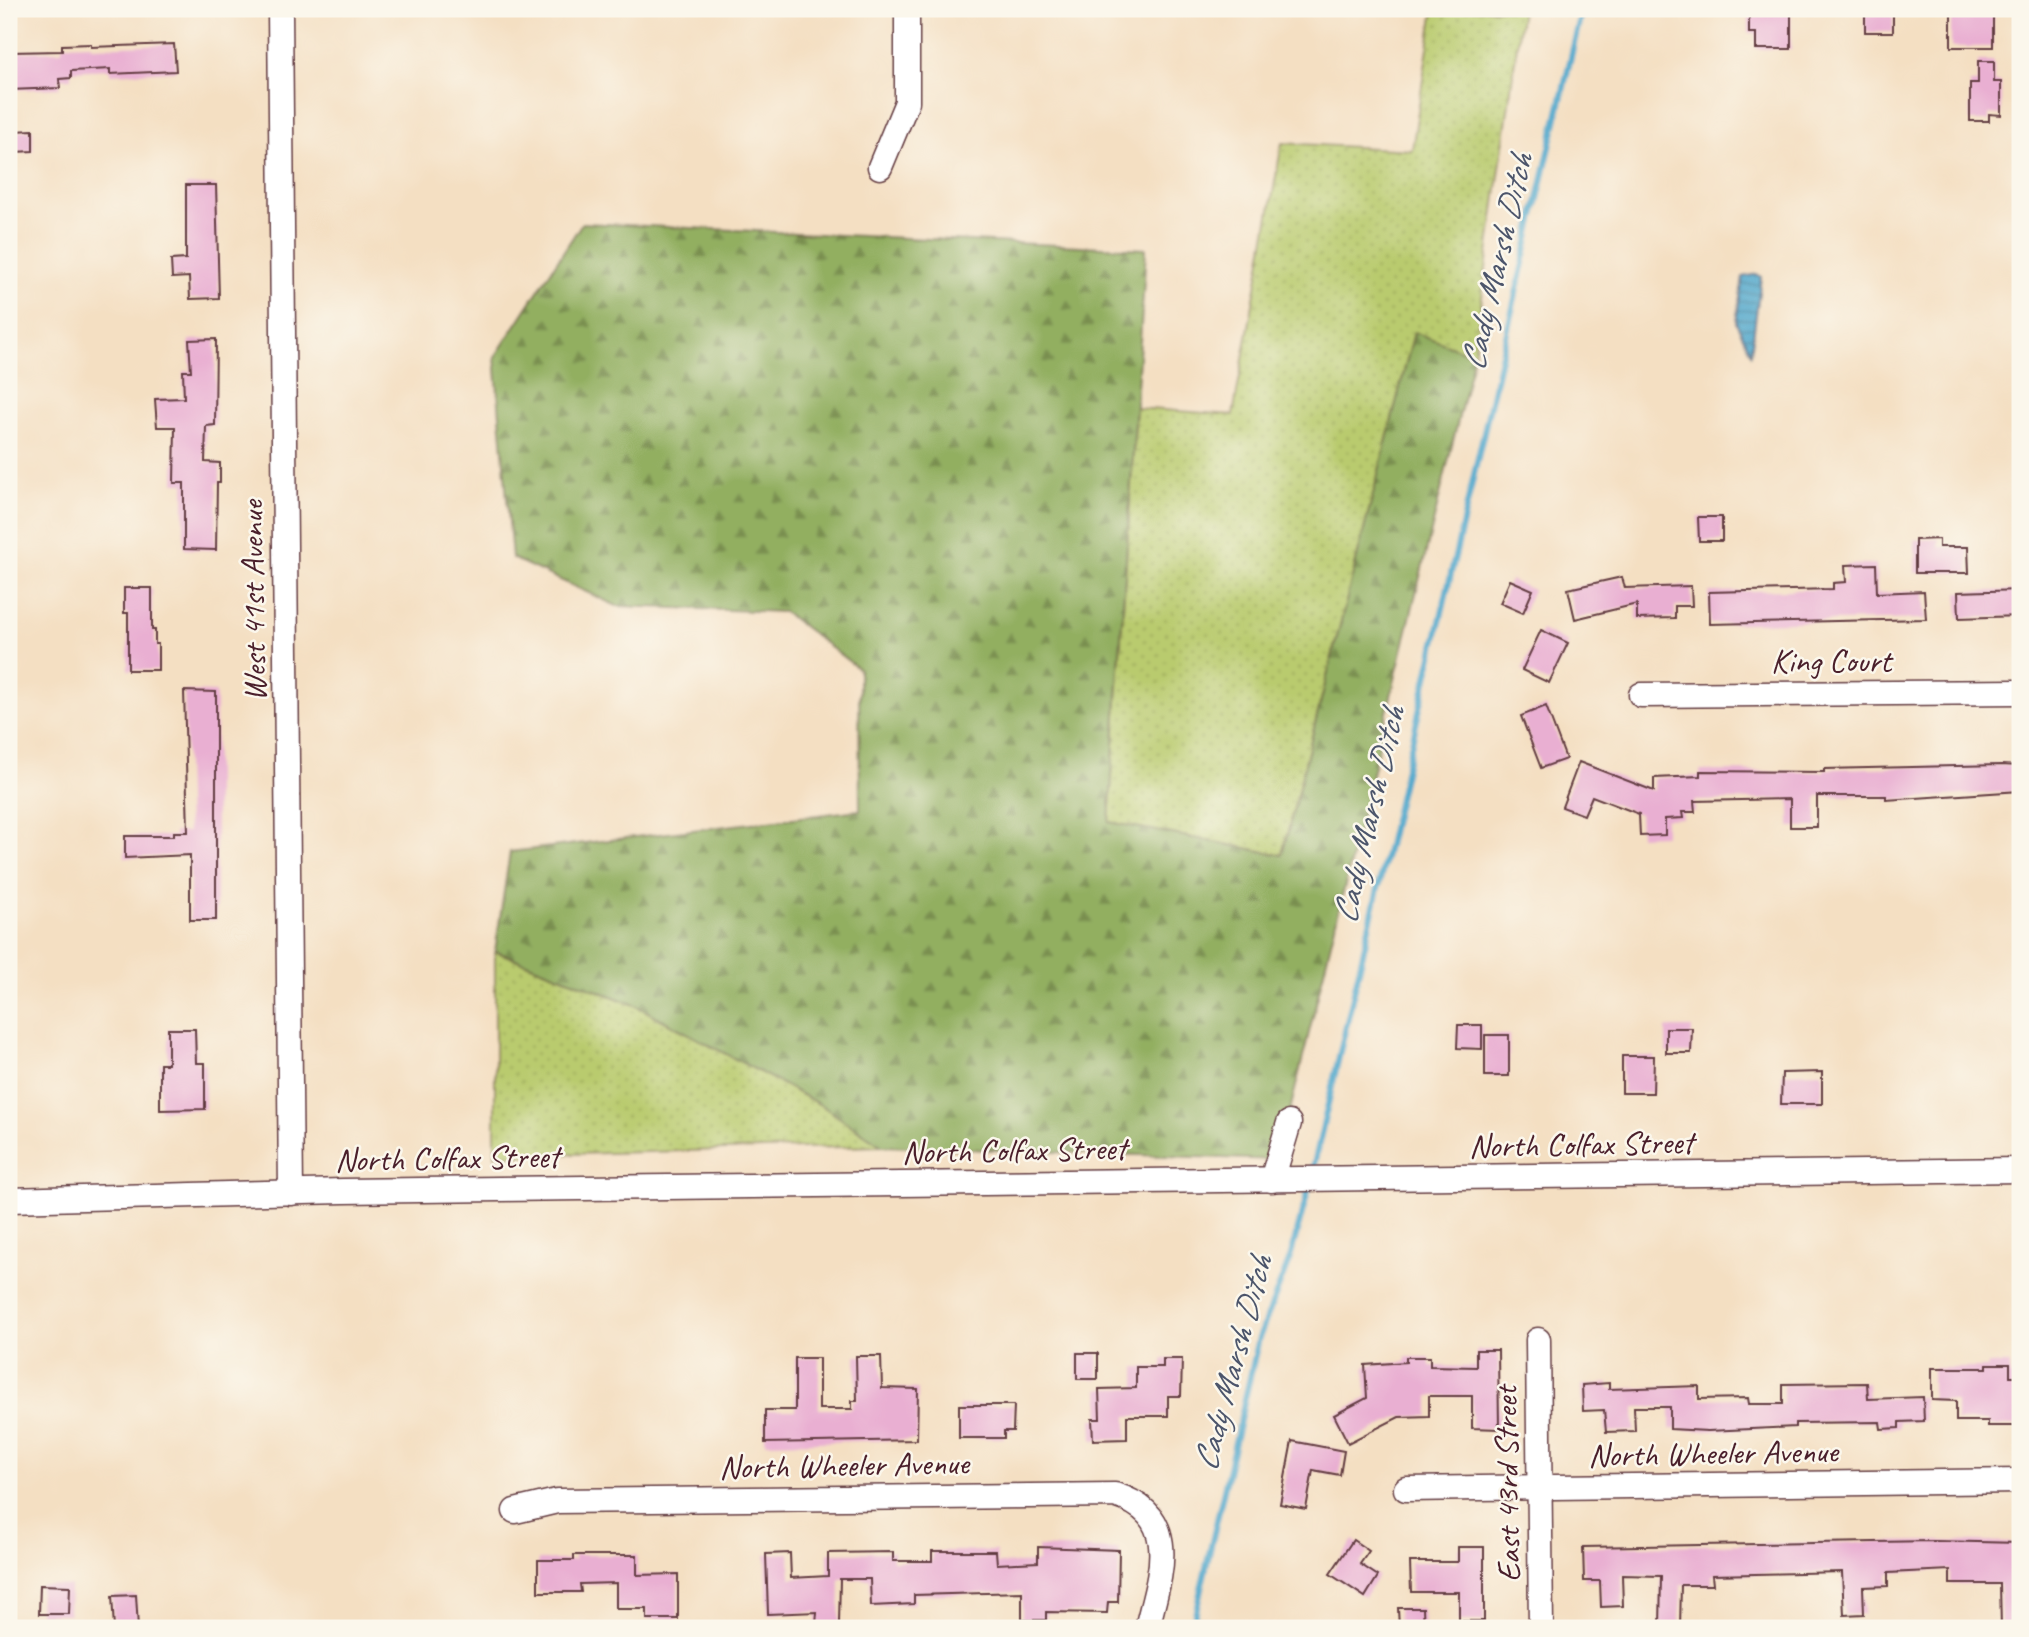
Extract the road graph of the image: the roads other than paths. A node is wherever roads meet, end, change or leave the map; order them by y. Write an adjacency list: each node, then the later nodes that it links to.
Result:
1 (280, 9): 9 (street, West 41st Avenue)
2 (907, 9): 3 (street)
3 (880, 167)
4 (2020, 692): 5 (street, King Court)
5 (1642, 695)
6 (1289, 1123): 7 (street)
7 (1275, 1170): 8 (street, North Colfax Street); 9 (street, North Colfax Street)
8 (2020, 1170)
9 (291, 1193): 10 (street, North Colfax Street)
10 (9, 1200)
11 (1538, 1340): 13 (street, East 43rd Street)
12 (2020, 1481): 13 (street, North Wheeler Avenue)
13 (1540, 1487): 14 (street, North Wheeler Avenue); 17 (street, East 43rd Street)
14 (1406, 1489)
15 (515, 1511): 16 (street, North Wheeler Avenue)
16 (1147, 1628)
17 (1541, 1628)

